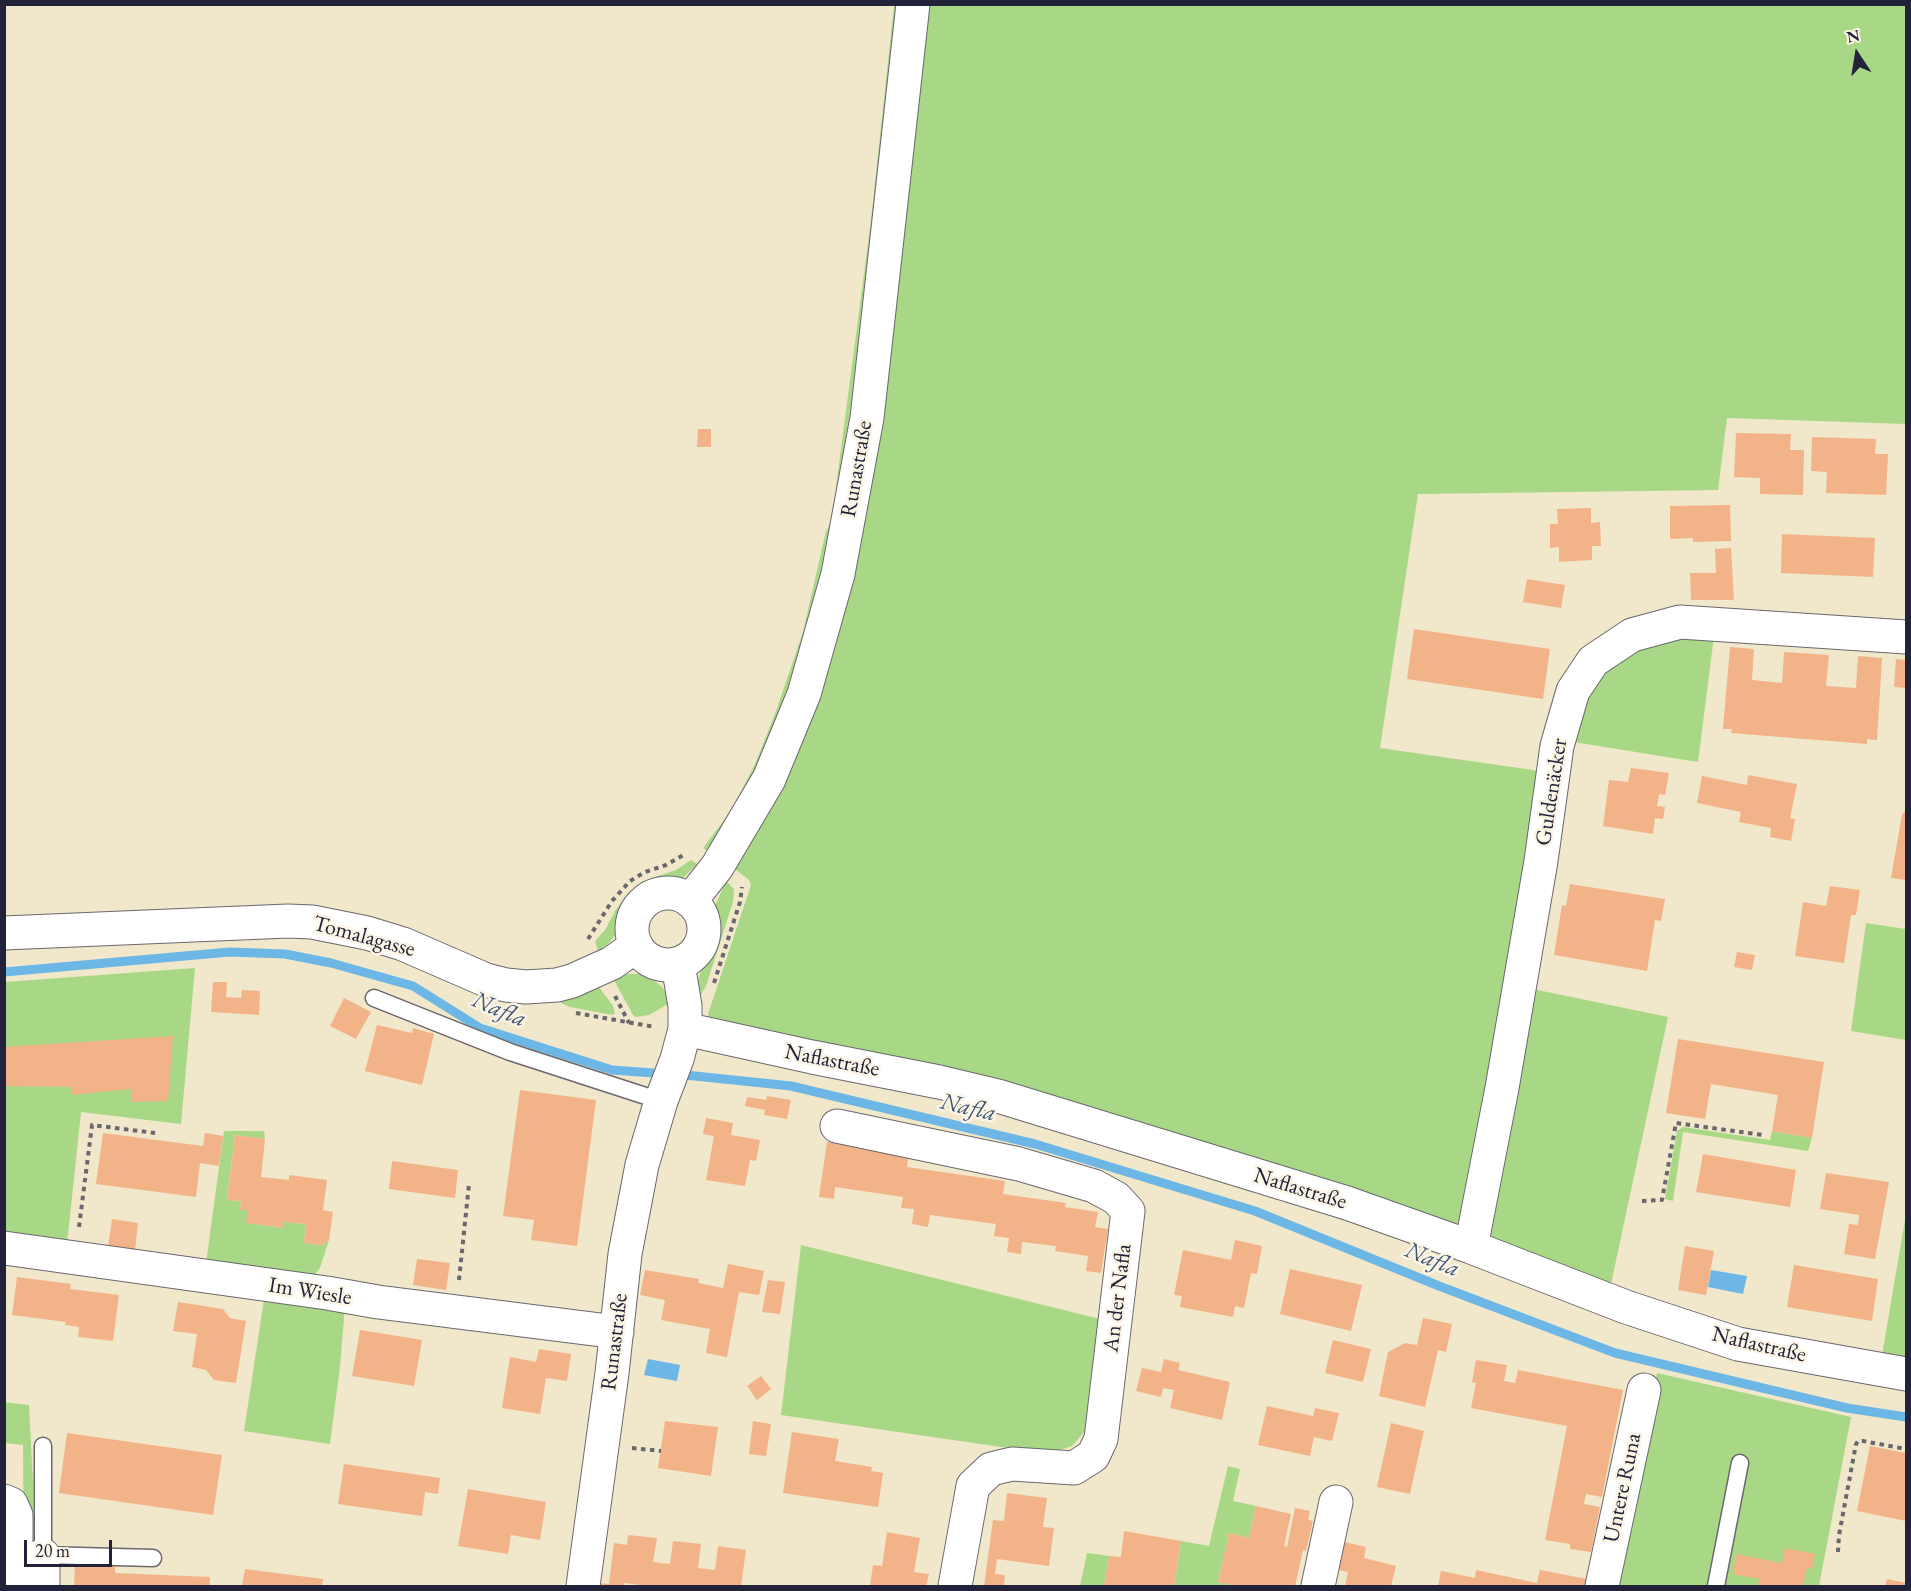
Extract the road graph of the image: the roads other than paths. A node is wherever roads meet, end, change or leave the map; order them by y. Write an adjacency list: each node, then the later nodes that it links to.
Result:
1 (913, 4): 3 (street, Runastraße)
2 (1906, 637): 10 (street, Guldenäcker)
3 (690, 901): 5 (street); 6 (street)
4 (4, 933): 5 (street, Tomalagasse)
5 (636, 946): 6 (street)
6 (678, 964): 8 (street, Runastraße)
7 (374, 998): 8 (lane)
8 (673, 1068): 10 (street, Naflastraße); 12 (street, Runastraße)
9 (837, 1126): 23 (street, An der Nafla)
10 (1471, 1247): 13 (street, Naflastraße)
11 (4, 1248): 12 (street, Im Wiesle)
12 (617, 1332): 22 (street, Runastraße)
13 (1906, 1374)
14 (1644, 1390): 25 (street, Untere Runa)
15 (43, 1446): 20 (lane)
16 (1740, 1463): 26 (lane)
17 (4, 1501): 21 (street)
18 (1336, 1502): 24 (street)
19 (153, 1558): 20 (lane)
20 (43, 1571)
21 (16, 1587)
22 (583, 1587)
23 (955, 1587)
24 (1318, 1587)
25 (1602, 1587)
26 (1716, 1587)

